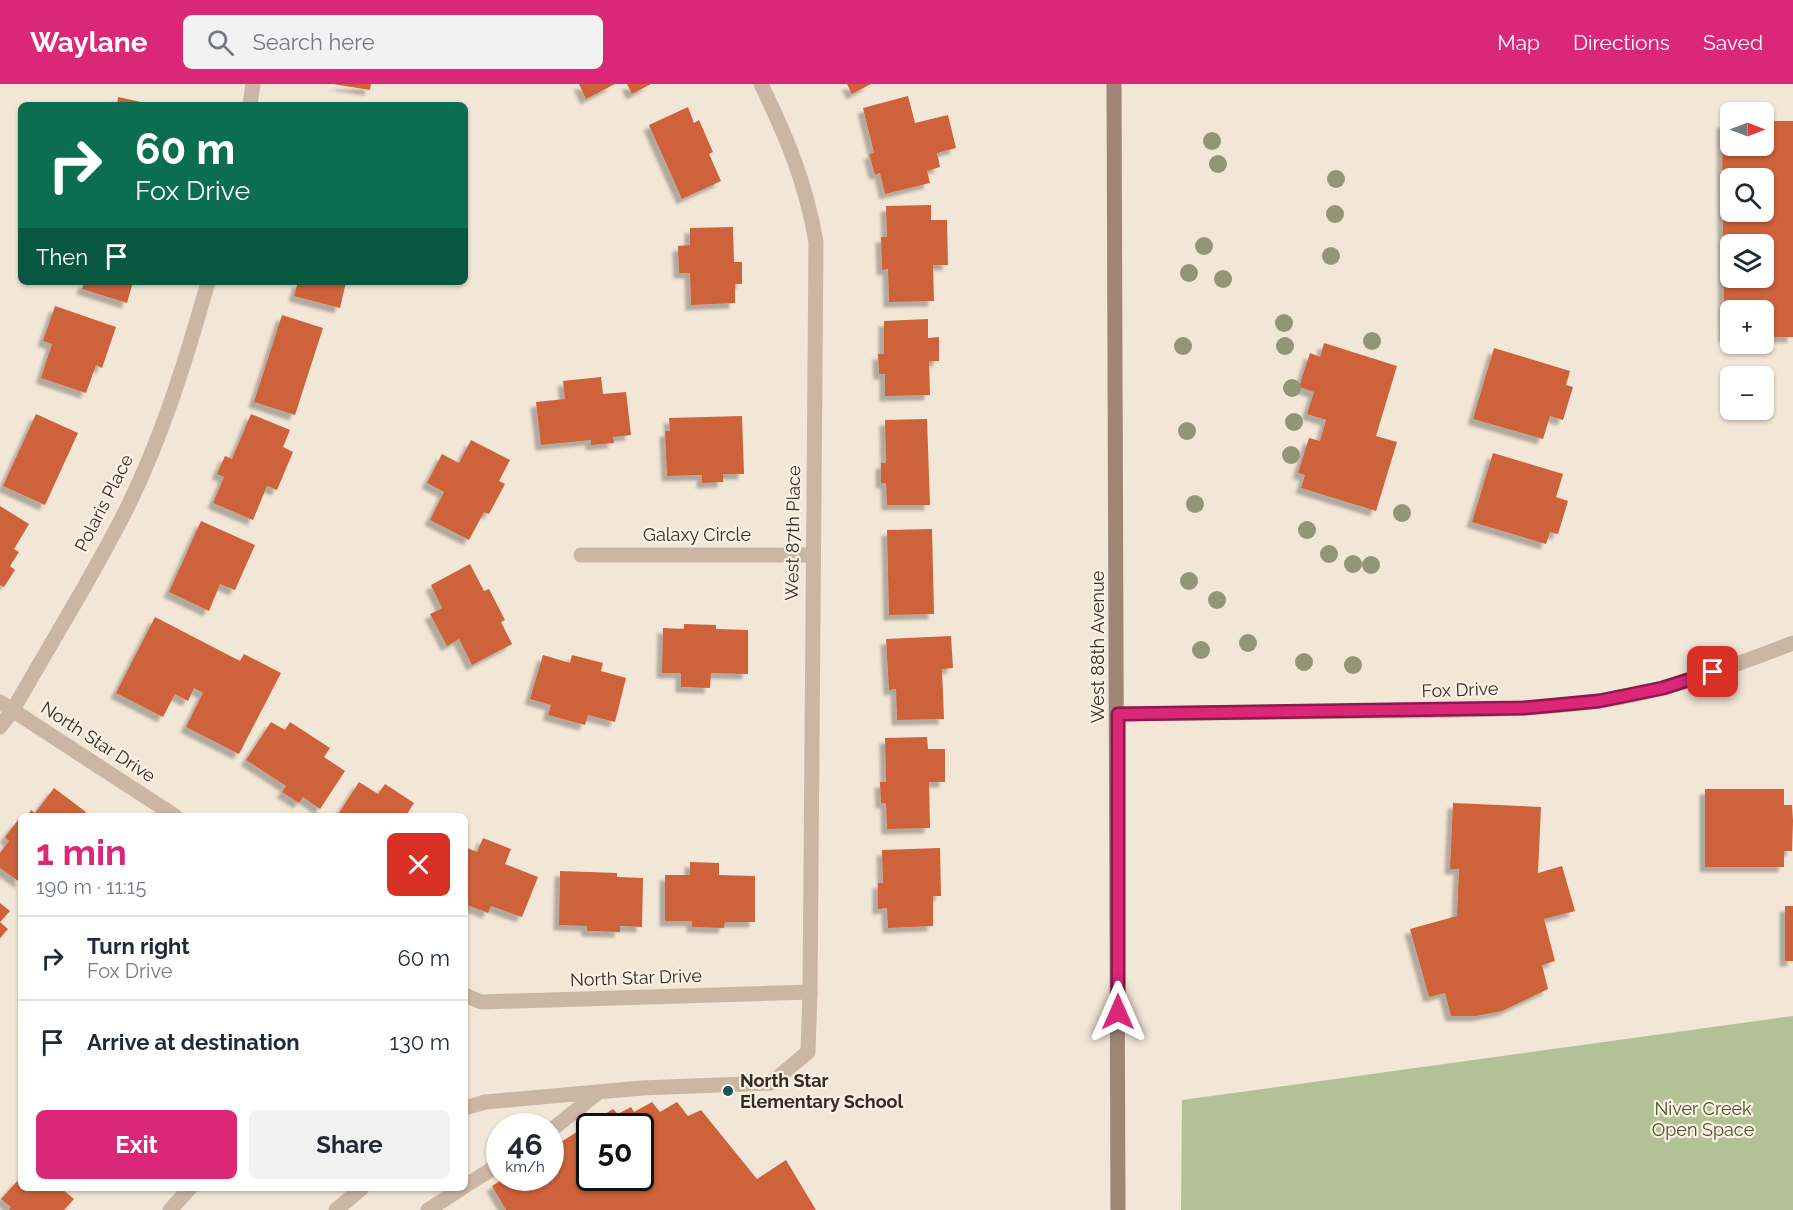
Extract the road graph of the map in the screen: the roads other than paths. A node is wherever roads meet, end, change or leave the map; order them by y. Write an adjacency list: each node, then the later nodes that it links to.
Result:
1 (253, 84): 4 (street)
2 (761, 84): 7 (street, West 87th Place)
3 (1114, 84): 10 (main road, West 88th Avenue)
4 (250, 102)
5 (207, 285): 9 (street, Polaris Place)
6 (581, 555): 7 (street, Galaxy Circle)
7 (813, 555): 13 (street, West 87th Place)
8 (1793, 643): 10 (street, Fox Drive)
9 (6, 706): 11 (street, Polaris Place); 12 (street, North Star Drive)
10 (1118, 714): 26 (main road, West 88th Avenue)
11 (0, 727)
12 (170, 813)
13 (810, 992): 14 (street, North Star Drive); 15 (street, West 87th Place)
14 (468, 996)
15 (599, 1092): 16 (street, West 87th Place); 17 (street)
16 (468, 1107)
17 (564, 1120)
18 (486, 1173): 19 (street)
19 (468, 1184)
20 (187, 1191): 23 (street)
21 (358, 1191): 24 (street)
22 (458, 1191): 25 (street)
23 (170, 1210)
24 (336, 1210)
25 (428, 1210)
26 (1119, 1210)

